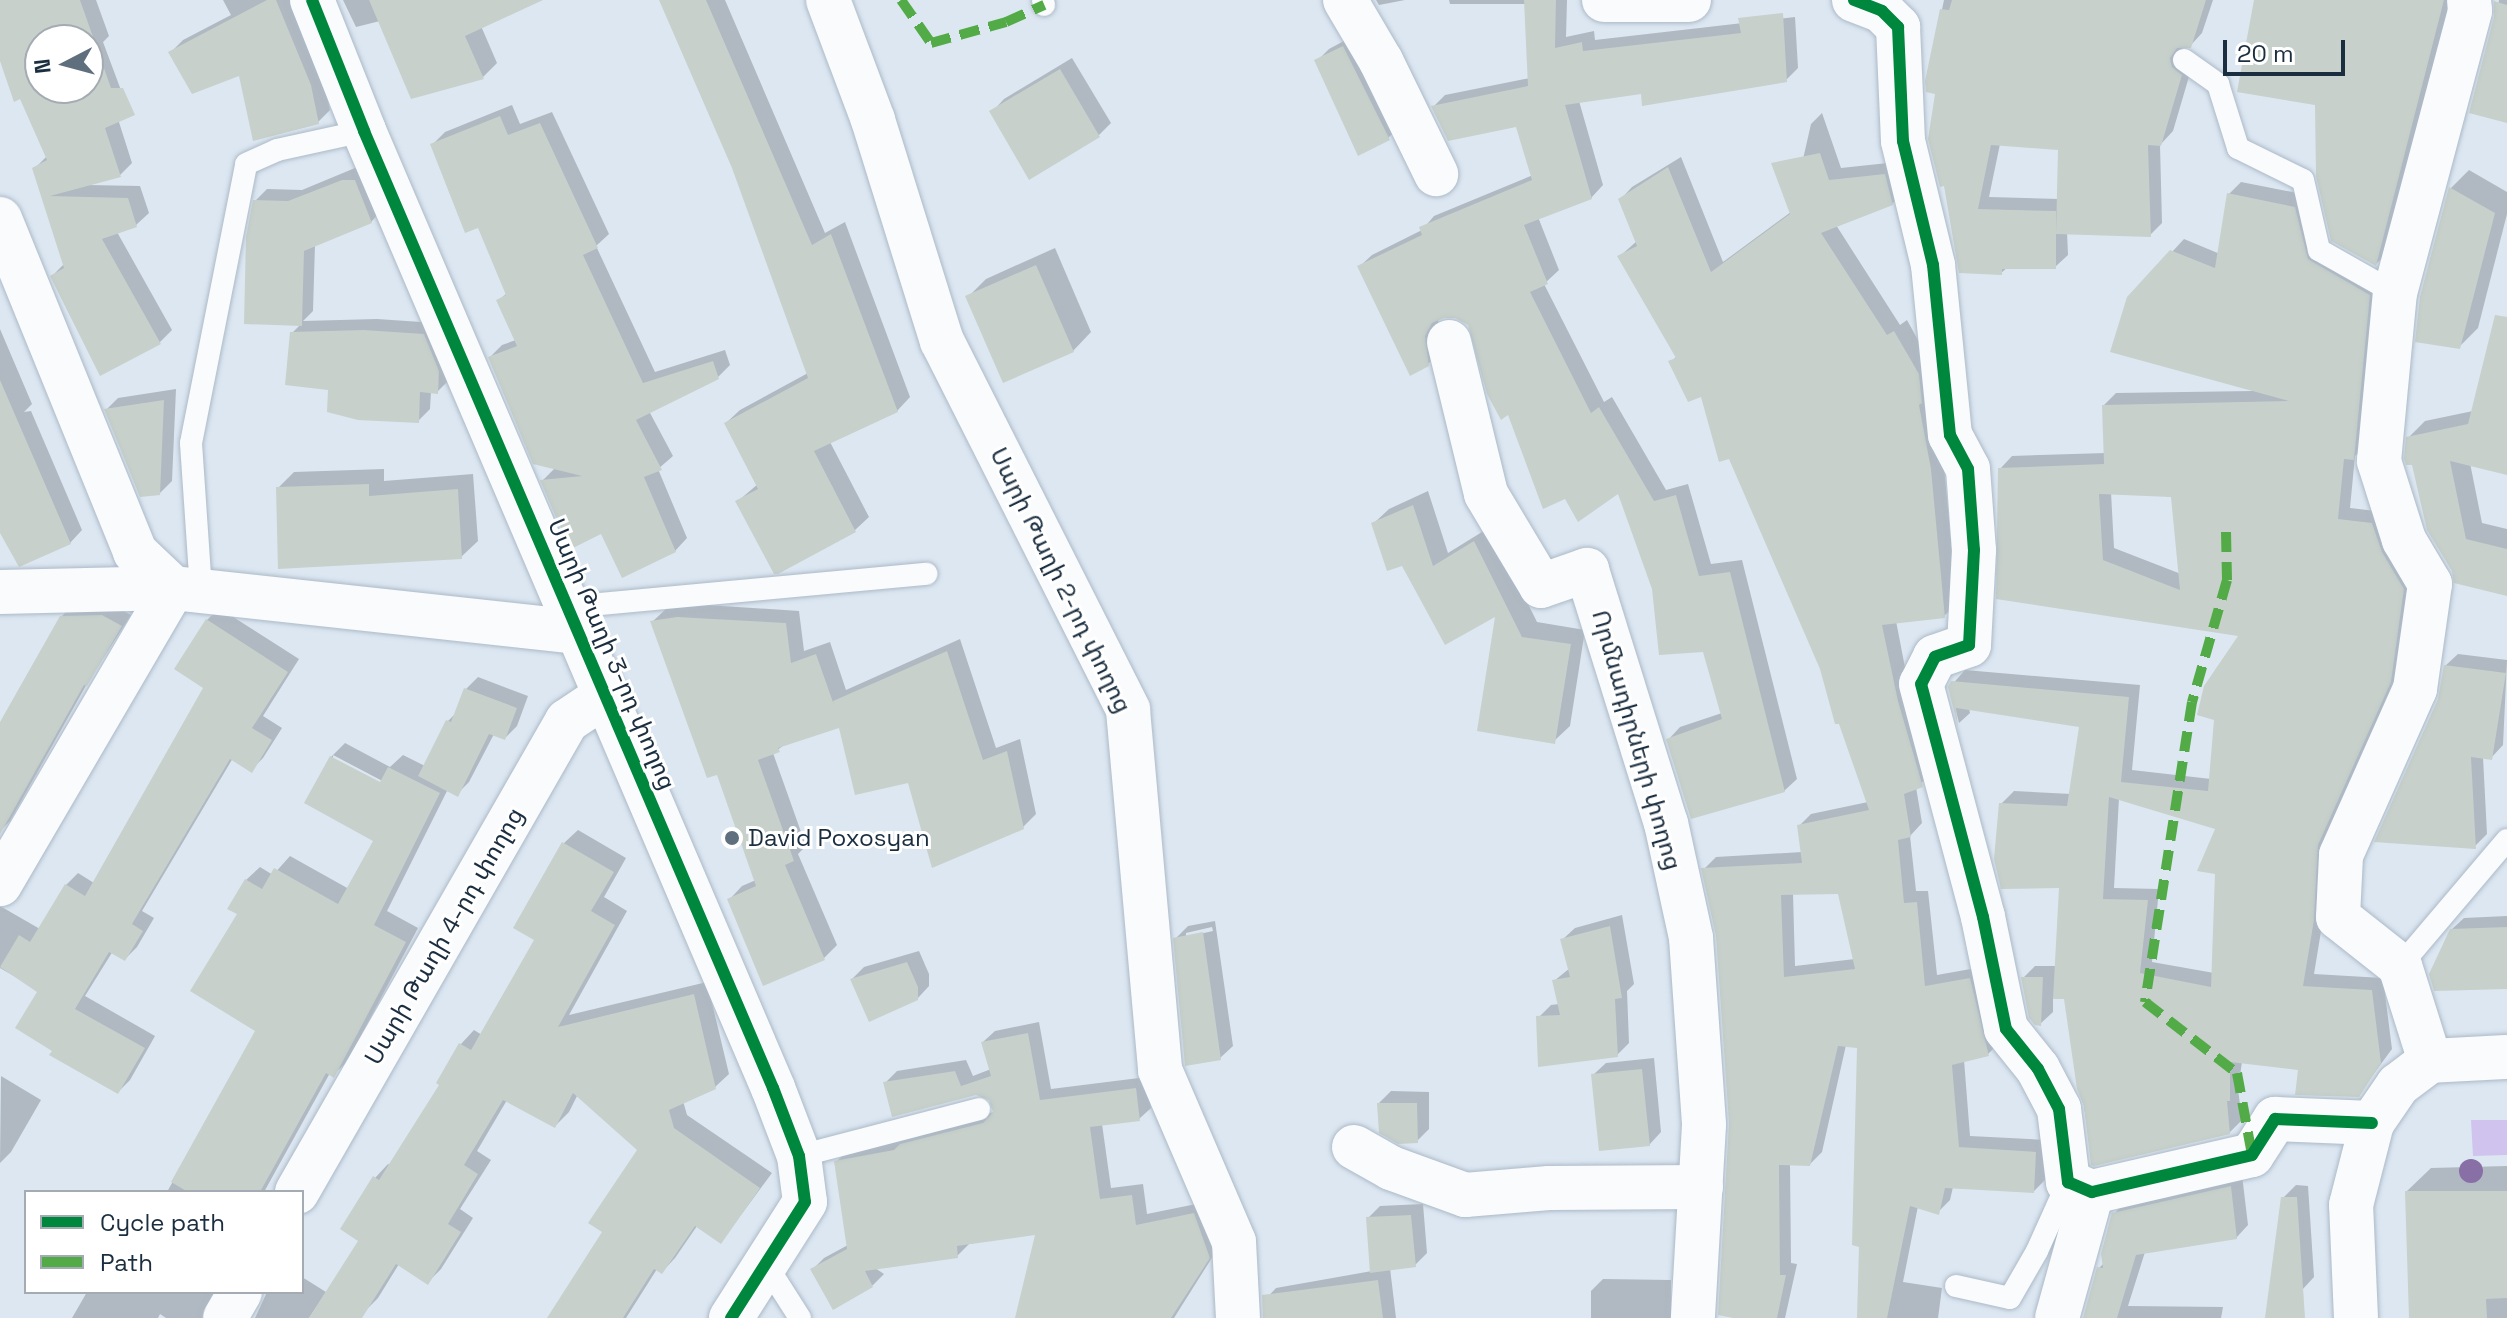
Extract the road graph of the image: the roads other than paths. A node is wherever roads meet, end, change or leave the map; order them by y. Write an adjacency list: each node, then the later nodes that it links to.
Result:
1 (312, 0): 9 (street, Սարի Թաղի 3-րդ փողոց)
2 (828, 0): 37 (street, Սարի Թաղի 2-րդ փողոց)
3 (1345, 0): 10 (street)
4 (1604, 0): 5 (street)
5 (1689, 0)
6 (1854, 0): 29 (street)
7 (2469, 0): 12 (street)
8 (2184, 60): 12 (lane)
9 (364, 131): 15 (lane); 17 (street, Սարի Թաղի 3-րդ փողոց)
10 (1436, 174)
11 (0, 219): 15 (street)
12 (2395, 293): 21 (street)
13 (1449, 342): 28 (street, Որմնադիրների փողոց)
14 (926, 574): 17 (lane)
15 (187, 589): 16 (street); 17 (street); 20 (street)
16 (0, 592)
17 (573, 619): 18 (street, Սարի Թաղի 3-րդ փողոց)
18 (606, 695): 27 (street, Սարի Թաղի 3-րդ փողոց); 30 (street, Սարի Թաղի 4-րդ փողոց)
19 (2507, 840): 21 (lane)
20 (0, 884)
21 (2400, 966): 23 (street)
22 (2507, 1057): 23 (street)
23 (2430, 1061): 25 (street)
24 (979, 1109): 27 (lane)
25 (2372, 1123): 29 (street); 40 (street)
26 (1354, 1147): 28 (street)
27 (799, 1156): 31 (street, Սարի Թաղի 3-րդ փողոց)
28 (1701, 1187): 38 (street, Որմնադիրների փողոց)
29 (2080, 1187): 32 (lane); 39 (street)
30 (298, 1190)
31 (765, 1263): 35 (street, Սարի Թաղի 3-րդ փողոց); 36 (lane)
32 (1956, 1286)
33 (239, 1294): 34 (street)
34 (225, 1318)
35 (731, 1318)
36 (800, 1318)
37 (1238, 1318)
38 (1693, 1318)
39 (2057, 1318)
40 (2356, 1318)

